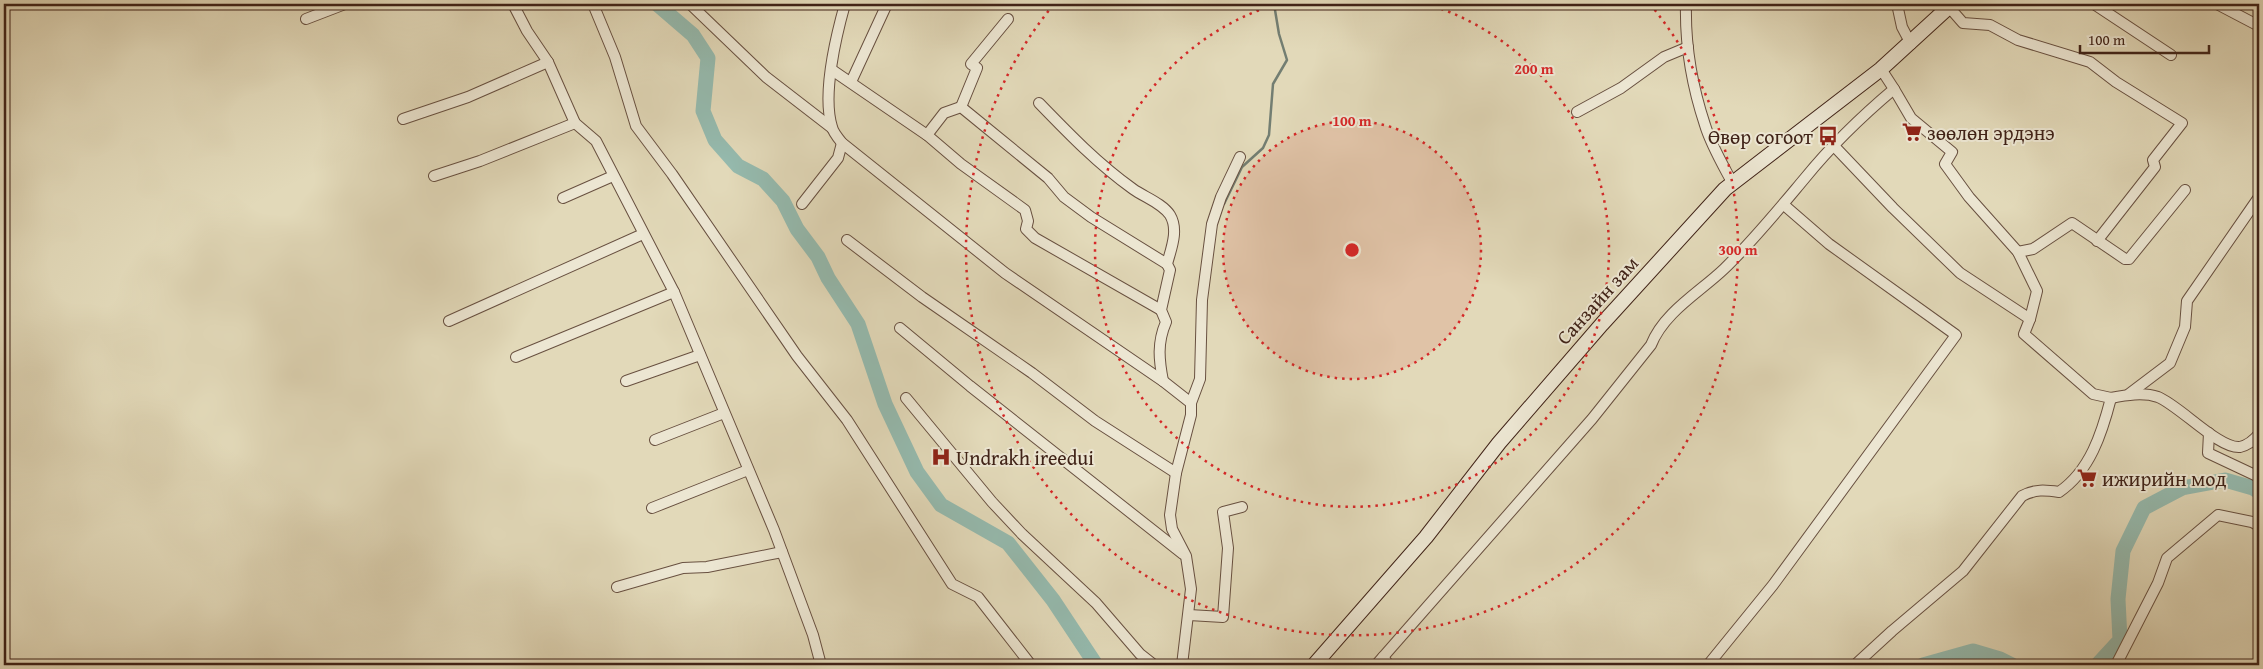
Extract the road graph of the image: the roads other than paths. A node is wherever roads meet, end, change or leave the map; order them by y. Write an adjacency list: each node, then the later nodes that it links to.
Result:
1 (345, 4): 12 (street)
2 (514, 4): 18 (street)
3 (593, 4): 75 (street)
4 (690, 4): 28 (street)
5 (845, 4): 20 (street)
6 (887, 4): 21 (street)
7 (1686, 4): 16 (street)
8 (1897, 4): 15 (street)
9 (2094, 4): 17 (street)
10 (2219, 4): 14 (street)
11 (1950, 6): 15 (main road, Санзайн зам); 43 (street)
12 (306, 19)
13 (1008, 19): 24 (street)
14 (2259, 26)
15 (1911, 44): 19 (main road, Санзайн зам)
16 (1688, 47): 25 (street); 35 (street)
17 (2170, 55)
18 (548, 62): 26 (street); 27 (street)
19 (1881, 69): 22 (street); 35 (main road, Санзайн зам)
20 (832, 70): 21 (street); 28 (street)
21 (851, 82): 29 (street)
22 (1894, 89): 31 (street); 44 (street)
23 (1040, 103): 45 (street)
24 (961, 107): 29 (street); 45 (street)
25 (1577, 112)
26 (403, 119)
27 (576, 123): 33 (street); 34 (street)
28 (832, 128): 30 (street)
29 (927, 135): 47 (street)
30 (842, 143): 39 (street); 54 (street)
31 (1834, 146): 40 (street); 48 (street)
32 (1240, 157): 58 (street)
33 (434, 176)
34 (613, 176): 38 (street); 41 (street)
35 (1733, 184): 78 (main road, Санзайн зам)
36 (2185, 190): 43 (street)
37 (2259, 197): 55 (street)
38 (563, 198)
39 (802, 204)
40 (1784, 204): 73 (street); 80 (street)
41 (643, 234): 46 (street); 49 (street)
42 (847, 240): 64 (street)
43 (2097, 241): 44 (street)
44 (2018, 252): 48 (street)
45 (1167, 264): 47 (street)
46 (674, 292): 51 (street); 52 (street)
47 (1162, 310): 54 (street)
48 (2030, 319): 57 (street)
49 (449, 321)
50 (900, 328): 70 (street)
51 (700, 355): 53 (street); 59 (street)
52 (516, 357)
53 (626, 381)
54 (1163, 381): 58 (street)
55 (2129, 394): 57 (street); 60 (street)
56 (906, 398): 76 (street)
57 (2112, 398): 81 (street)
58 (1191, 403): 64 (street)
59 (724, 413): 62 (street); 63 (street)
60 (2209, 433): 61 (street); 65 (street)
61 (2259, 434)
62 (655, 440)
63 (748, 470): 66 (street); 69 (street)
64 (1176, 473): 70 (street)
65 (2259, 477)
66 (652, 508)
67 (1242, 508): 72 (street)
68 (2259, 526): 82 (street)
69 (782, 552): 71 (street); 74 (street)
70 (1186, 556): 72 (street)
71 (617, 587)
72 (1189, 614): 77 (street)
73 (1386, 661): 79 (street)
74 (822, 665)
75 (1031, 665)
76 (1154, 665)
77 (1182, 665)
78 (1314, 665)
79 (1376, 665)
80 (1708, 665)
81 (1855, 665)
82 (2116, 665)

